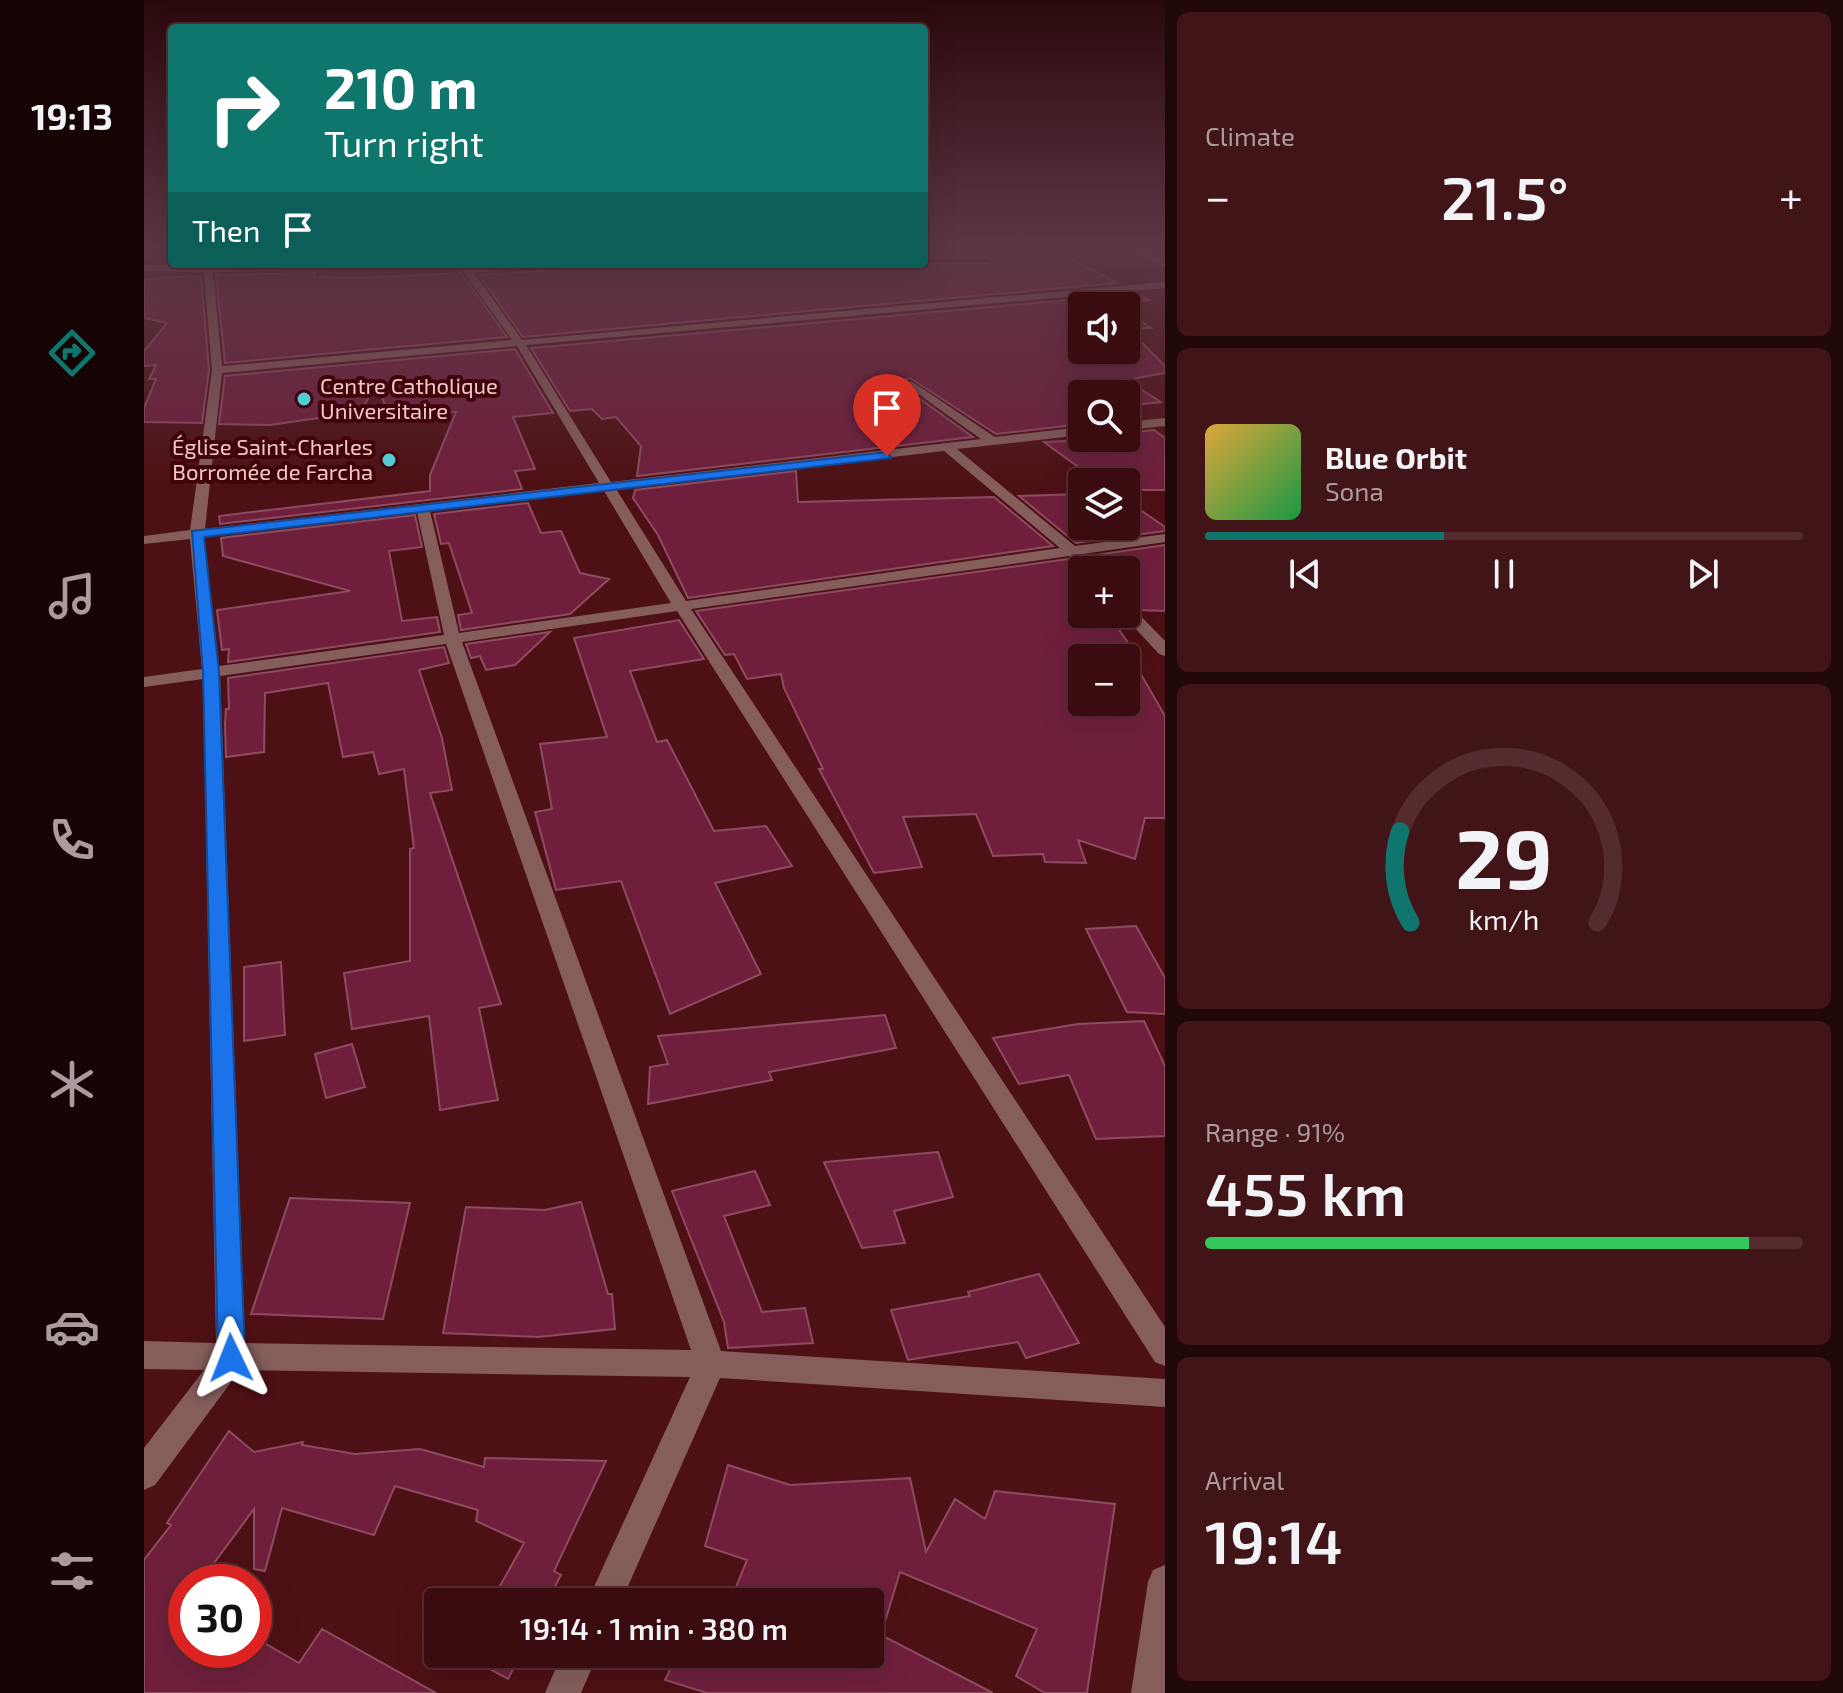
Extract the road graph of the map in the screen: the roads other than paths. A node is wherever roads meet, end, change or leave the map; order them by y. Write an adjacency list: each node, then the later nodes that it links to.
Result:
1 (213, 328): 5 (street)
2 (509, 328): 4 (street)
3 (703, 328): 4 (street)
4 (521, 345): 5 (street); 12 (street)
5 (217, 370): 14 (street)
6 (911, 384): 10 (street)
7 (1165, 422): 8 (street)
8 (1140, 425)
9 (1068, 433): 10 (street)
10 (993, 442): 11 (street)
11 (949, 449): 12 (street); 17 (street)
12 (609, 487): 13 (street); 19 (street)
13 (422, 506): 14 (street); 21 (street)
14 (197, 534): 16 (street); 23 (street)
15 (1165, 538): 17 (street)
16 (144, 540)
17 (1072, 551): 18 (street); 19 (street)
18 (1077, 556)
19 (681, 606): 21 (street); 25 (street)
20 (1140, 624): 22 (street)
21 (453, 640): 23 (street); 28 (street)
22 (1165, 651)
23 (211, 672): 24 (street); 27 (street)
24 (144, 682)
25 (1165, 1352)
26 (144, 1355): 27 (street)
27 (231, 1358): 28 (street); 30 (street)
28 (711, 1364): 29 (street); 32 (street)
29 (1165, 1393)
30 (144, 1474)
31 (1165, 1582): 35 (street)
32 (610, 1588)
33 (574, 1668): 34 (street)
34 (563, 1693)
35 (1149, 1693)

